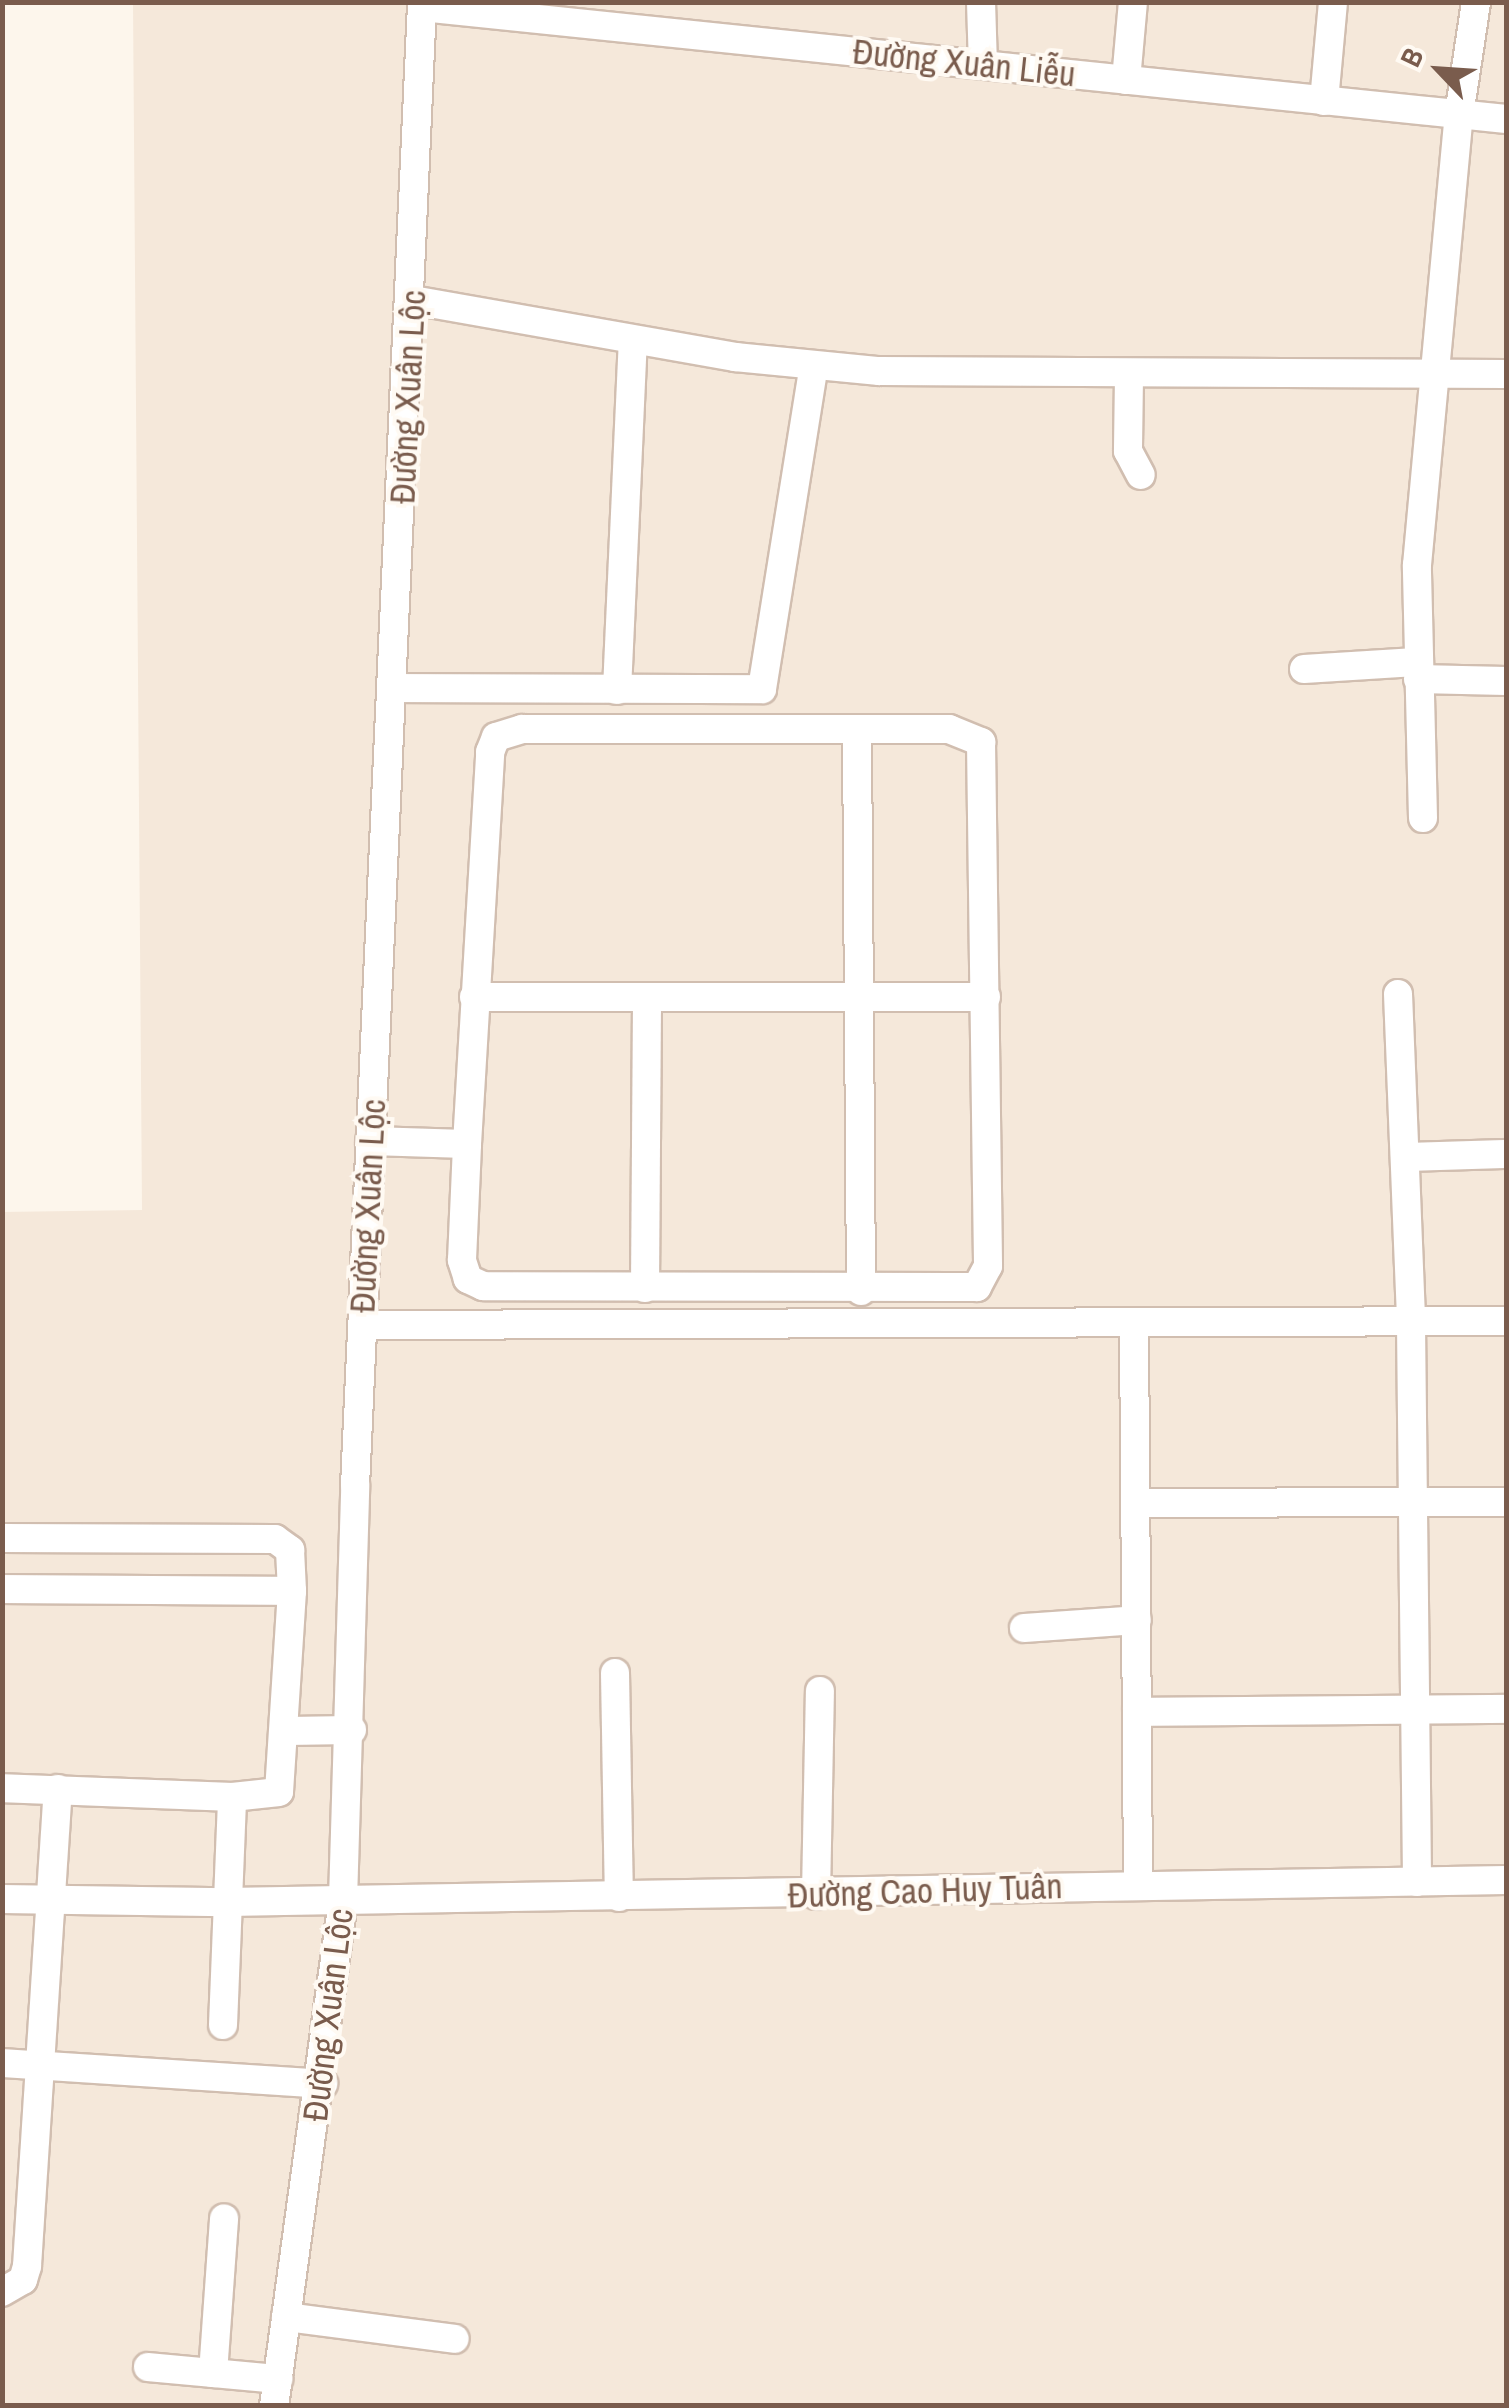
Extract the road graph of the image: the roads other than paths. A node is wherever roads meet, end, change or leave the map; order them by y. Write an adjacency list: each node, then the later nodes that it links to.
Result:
1 (981, 2): 6 (street)
2 (1132, 2): 7 (street)
3 (1334, 2): 8 (street)
4 (1476, 2): 9 (street)
5 (422, 5): 6 (street, Đường Xuân Liễu); 11 (street, Đường Xuân Lộc)
6 (983, 65): 7 (street, Đường Xuân Liễu)
7 (1126, 80): 8 (street, Đường Xuân Liễu)
8 (1324, 101): 9 (street, Đường Xuân Liễu)
9 (1459, 115): 10 (street, Đường Xuân Liễu); 14 (street)
10 (1506, 119)
11 (412, 300): 12 (street); 21 (street, Đường Xuân Lộc)
12 (634, 340): 13 (street); 22 (street)
13 (814, 366): 16 (street); 22 (street)
14 (1437, 371): 15 (street); 16 (street); 19 (street)
15 (1506, 374)
16 (1129, 376): 17 (street)
17 (1142, 476)
18 (1304, 669): 19 (street)
19 (1417, 670): 20 (street); 24 (street)
20 (1506, 681)
21 (395, 688): 22 (street); 30 (street, Đường Xuân Lộc)
22 (617, 690)
23 (857, 732): 26 (street); 27 (street); 28 (street)
24 (1423, 818)
25 (1398, 994): 33 (street)
26 (857, 996): 27 (street); 29 (street); 35 (street)
27 (986, 996): 35 (street)
28 (474, 997): 29 (street); 31 (street)
29 (647, 997): 34 (street)
30 (370, 1141): 31 (street); 37 (street, Đường Xuân Lộc)
31 (467, 1144): 34 (street)
32 (1506, 1154): 33 (street)
33 (1405, 1157): 38 (street)
34 (645, 1288): 35 (street)
35 (860, 1291)
36 (1506, 1321): 38 (street)
37 (362, 1324): 39 (street); 53 (street, Đường Xuân Lộc)
38 (1411, 1324): 39 (street); 42 (street)
39 (1134, 1325): 41 (street)
40 (1506, 1502): 42 (street)
41 (1136, 1504): 42 (street); 46 (street)
42 (1412, 1504): 51 (street)
43 (2, 1538): 45 (street)
44 (2, 1589): 45 (street)
45 (292, 1592): 54 (street)
46 (1137, 1620): 47 (street); 52 (street)
47 (1024, 1628)
48 (615, 1673): 62 (street)
49 (820, 1691): 61 (street)
50 (1506, 1709): 51 (street)
51 (1413, 1710): 52 (street); 59 (street)
52 (1137, 1712): 60 (street)
53 (352, 1730): 54 (street); 65 (street, Đường Xuân Lộc)
54 (286, 1731): 57 (street)
55 (2, 1788): 56 (street)
56 (58, 1790): 57 (street); 64 (street)
57 (232, 1797): 66 (street)
58 (1506, 1880): 59 (street, Đường Cao Huy Tuân)
59 (1417, 1882): 60 (street, Đường Cao Huy Tuân)
60 (1138, 1884): 61 (street, Đường Cao Huy Tuân)
61 (816, 1895): 62 (street, Đường Cao Huy Tuân)
62 (619, 1897): 65 (street, Đường Cao Huy Tuân)
63 (2, 1899): 64 (street, Đường Cao Huy Tuân)
64 (55, 1899): 66 (street, Đường Cao Huy Tuân); 69 (street)
65 (343, 1900): 66 (street, Đường Cao Huy Tuân); 70 (street, Đường Xuân Lộc)
66 (228, 1902): 67 (street)
67 (223, 2025)
68 (2, 2062): 69 (street)
69 (42, 2066): 70 (street); 72 (street)
70 (323, 2084): 73 (street, Đường Xuân Lộc)
71 (224, 2218): 76 (street)
72 (2, 2292)
73 (286, 2317): 74 (street); 77 (street, Đường Xuân Lộc)
74 (455, 2338)
75 (148, 2367): 76 (street)
76 (213, 2373): 77 (street)
77 (276, 2392)

